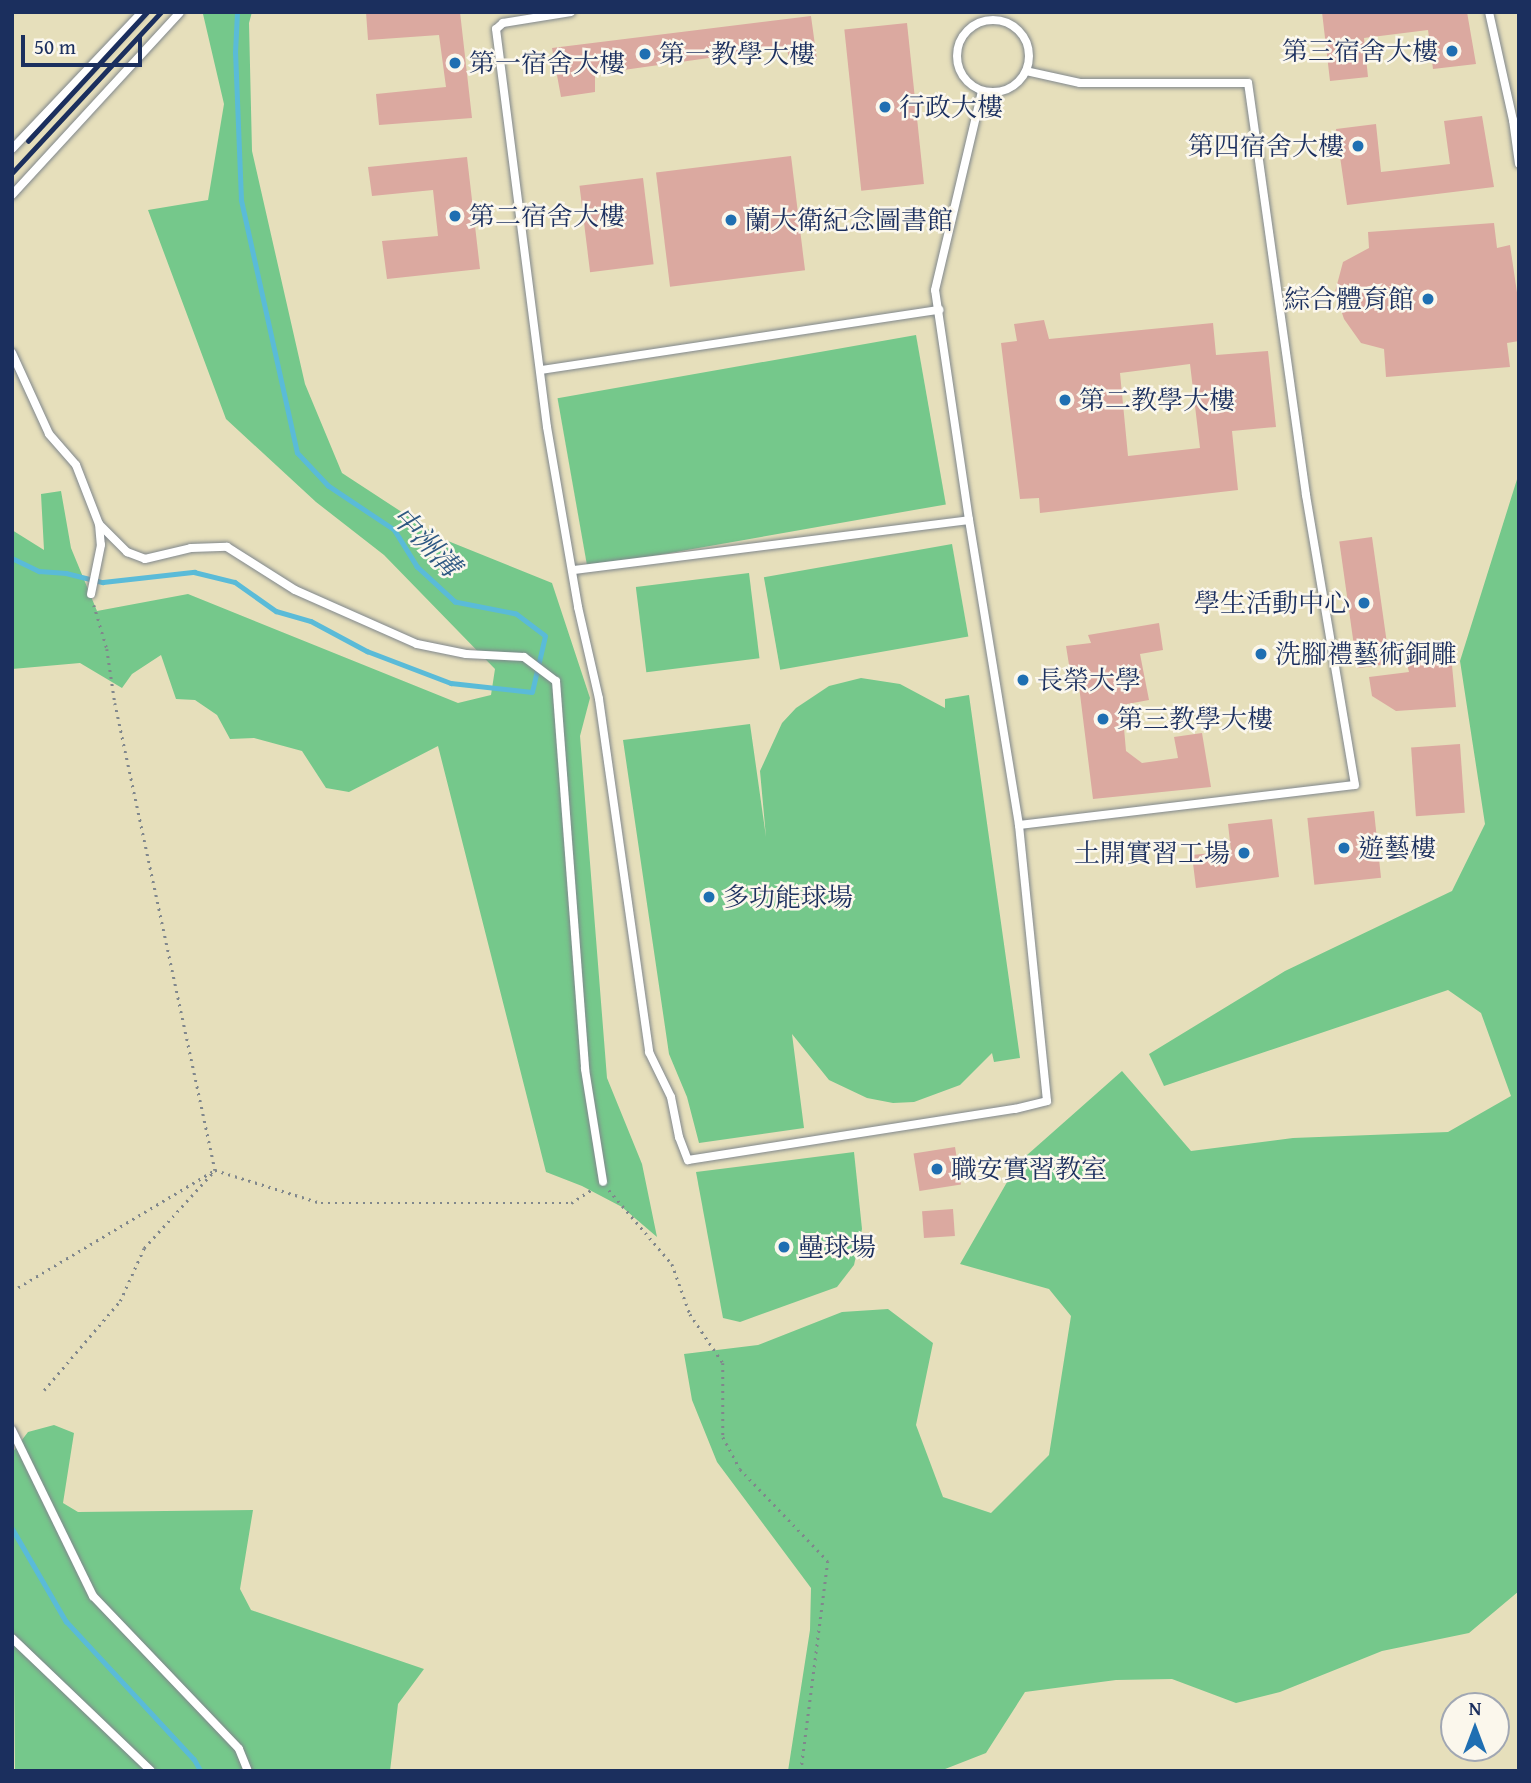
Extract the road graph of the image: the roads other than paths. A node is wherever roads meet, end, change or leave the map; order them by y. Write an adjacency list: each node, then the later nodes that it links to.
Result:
1 (142, 12): 8 (lane)
2 (180, 12): 10 (lane)
3 (571, 12): 13 (lane)
4 (1489, 12): 9 (lane)
5 (995, 16): 6 (lane); 7 (lane)
6 (1026, 71): 7 (lane); 18 (lane)
7 (982, 92): 11 (lane)
8 (12, 149)
9 (1519, 164)
10 (12, 195)
11 (940, 310): 13 (lane); 14 (lane)
12 (12, 353): 15 (lane)
13 (541, 370): 16 (lane)
14 (969, 520): 16 (lane); 18 (lane)
15 (99, 524): 17 (lane); 19 (lane)
16 (574, 570): 18 (lane)
17 (91, 594)
18 (1019, 825)
19 (603, 1182)
20 (12, 1430): 23 (lane)
21 (12, 1638): 22 (lane)
22 (151, 1771)
23 (248, 1771)

